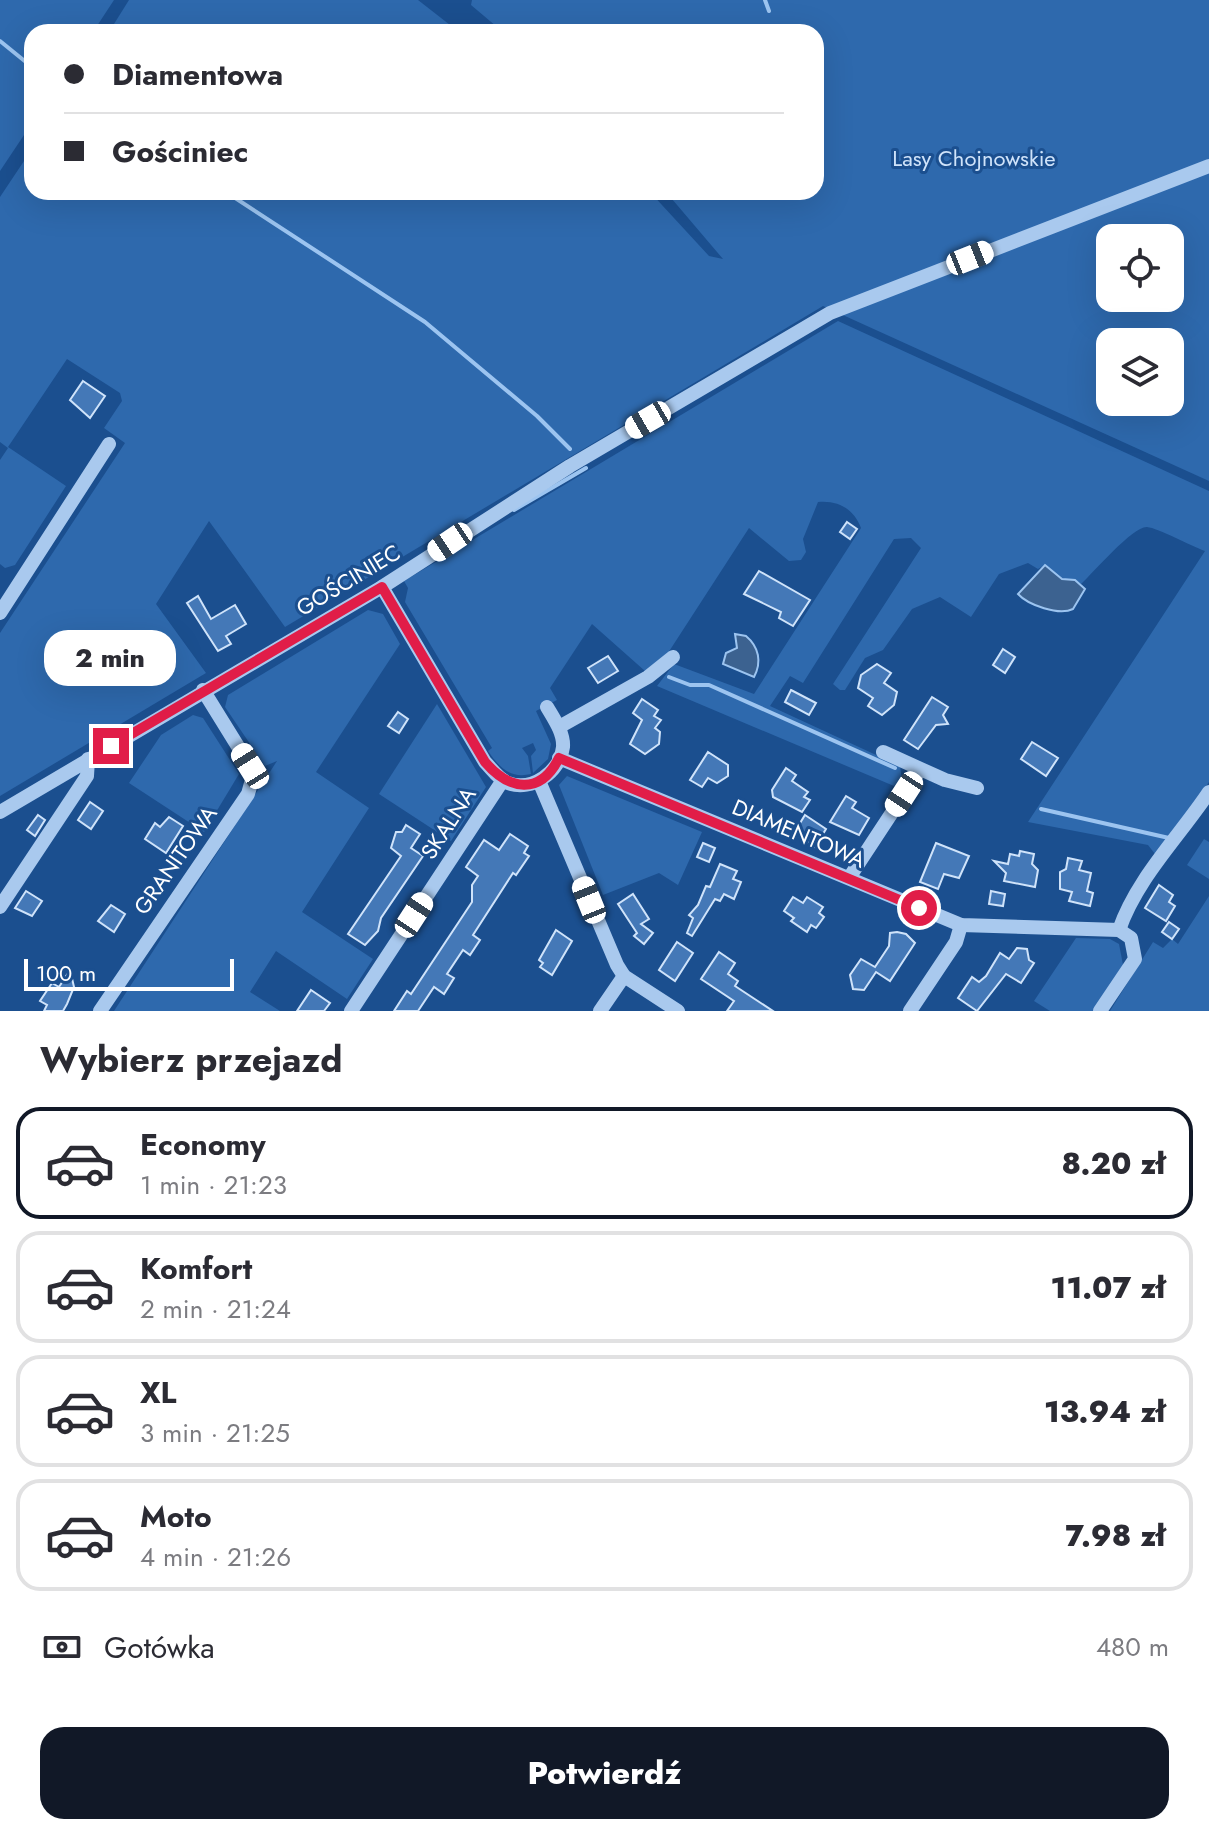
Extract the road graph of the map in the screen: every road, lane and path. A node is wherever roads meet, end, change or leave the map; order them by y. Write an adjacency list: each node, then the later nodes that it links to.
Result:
1 (1209, 166): 3 (street, GOŚCINIEC)
2 (109, 444): 4 (street)
3 (382, 587): 6 (street, GOŚCINIEC); 13 (street)
4 (0, 613)
5 (673, 657): 8 (street)
6 (203, 690): 11 (street, GOŚCINIEC); 23 (street, GRANITOWA)
7 (547, 707): 8 (street)
8 (559, 727): 10 (street)
9 (883, 752): 12 (street)
10 (559, 758): 14 (street); 18 (street, DIAMENTOWA)
11 (88, 759): 17 (street, GOŚCINIEC); 19 (street)
12 (920, 770): 15 (street); 18 (street)
13 (503, 780): 14 (street); 24 (street, SKALNA)
14 (539, 781): 22 (street)
15 (977, 788)
16 (1209, 792): 21 (street)
17 (0, 812)
18 (849, 878): 20 (street, DIAMENTOWA)
19 (0, 907)
20 (961, 925): 21 (street, DIAMENTOWA); 27 (street)
21 (1119, 930): 28 (street)
22 (624, 976): 25 (street); 26 (street)
23 (100, 1011)
24 (351, 1011)
25 (600, 1011)
26 (678, 1011)
27 (910, 1011)
28 (1100, 1011)

